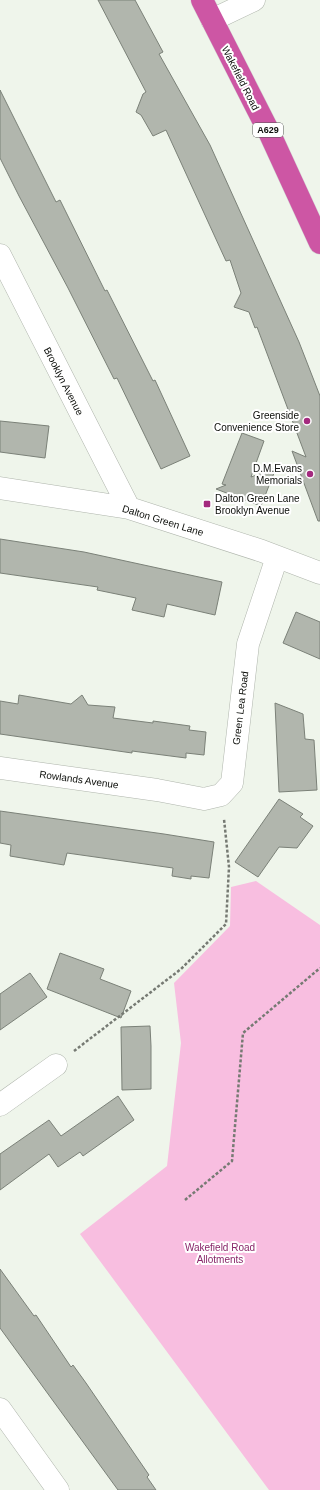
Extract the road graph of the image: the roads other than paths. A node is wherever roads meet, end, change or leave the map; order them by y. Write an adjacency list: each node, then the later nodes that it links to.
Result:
1 (202, 0): 3 (highway, Wakefield Road / A629)
2 (254, 0): 3 (street)
3 (212, 20): 4 (highway, Wakefield Road / A629)
4 (320, 243)
5 (0, 255): 7 (street, Brooklyn Avenue)
6 (0, 488): 7 (street, Dalton Green Lane)
7 (129, 508): 8 (street, Dalton Green Lane)
8 (277, 557): 9 (street, Dalton Green Lane); 11 (street, Green Lea Road)
9 (320, 573)
10 (0, 768): 11 (street, Rowlands Avenue)
11 (157, 790)
12 (56, 1065): 13 (street)
13 (0, 1105)
14 (0, 1409): 15 (street)
15 (58, 1490)

